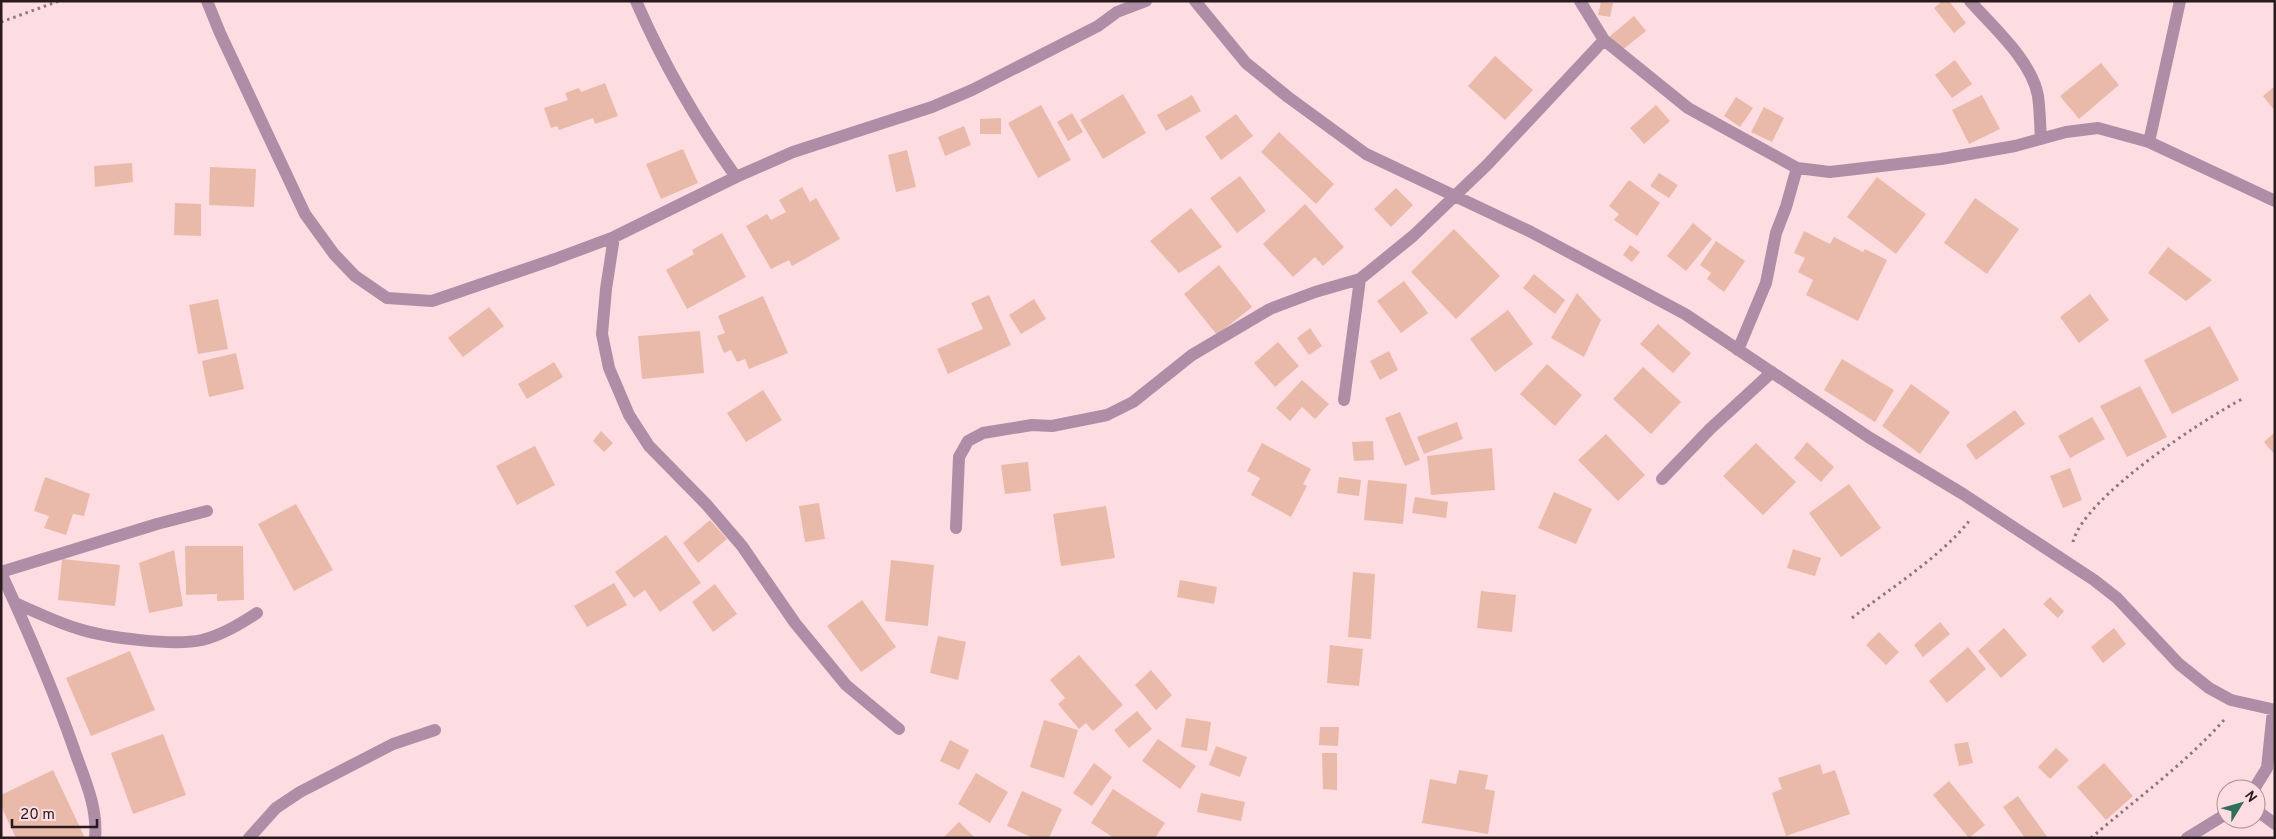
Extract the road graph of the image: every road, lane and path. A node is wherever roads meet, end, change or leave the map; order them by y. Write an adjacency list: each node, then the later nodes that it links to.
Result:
1 (59, 1): 9 (path)
2 (207, 1): 17 (street)
3 (636, 1): 14 (street)
4 (1146, 1): 14 (street)
5 (1195, 1): 15 (street)
6 (1580, 1): 10 (street)
7 (1970, 1): 11 (street)
8 (2180, 1): 12 (street)
9 (1, 22)
10 (1604, 40): 13 (street); 15 (street)
11 (2041, 139): 12 (street); 13 (street)
12 (2149, 142): 16 (street)
13 (1797, 168): 19 (street)
14 (736, 177): 17 (street)
15 (1454, 196): 18 (street); 19 (street)
16 (2275, 201)
17 (614, 237): 34 (street)
18 (1360, 278): 22 (street); 26 (street)
19 (1738, 350): 20 (street)
20 (1772, 372): 23 (street); 24 (street)
21 (2244, 398): 27 (path)
22 (1344, 400)
23 (1662, 479)
24 (1980, 506): 27 (street); 31 (path)
25 (207, 511): 28 (street)
26 (956, 528)
27 (2068, 562): 32 (street)
28 (1, 572): 29 (street)
29 (15, 603): 30 (street); 38 (street)
30 (257, 613)
31 (1852, 618)
32 (2231, 700): 33 (street); 40 (path)
33 (2274, 710): 36 (street)
34 (899, 729)
35 (435, 730): 39 (street)
36 (2260, 779)
37 (2216, 820): 41 (street)
38 (95, 838)
39 (249, 838)
40 (2092, 838)
41 (2187, 838)

